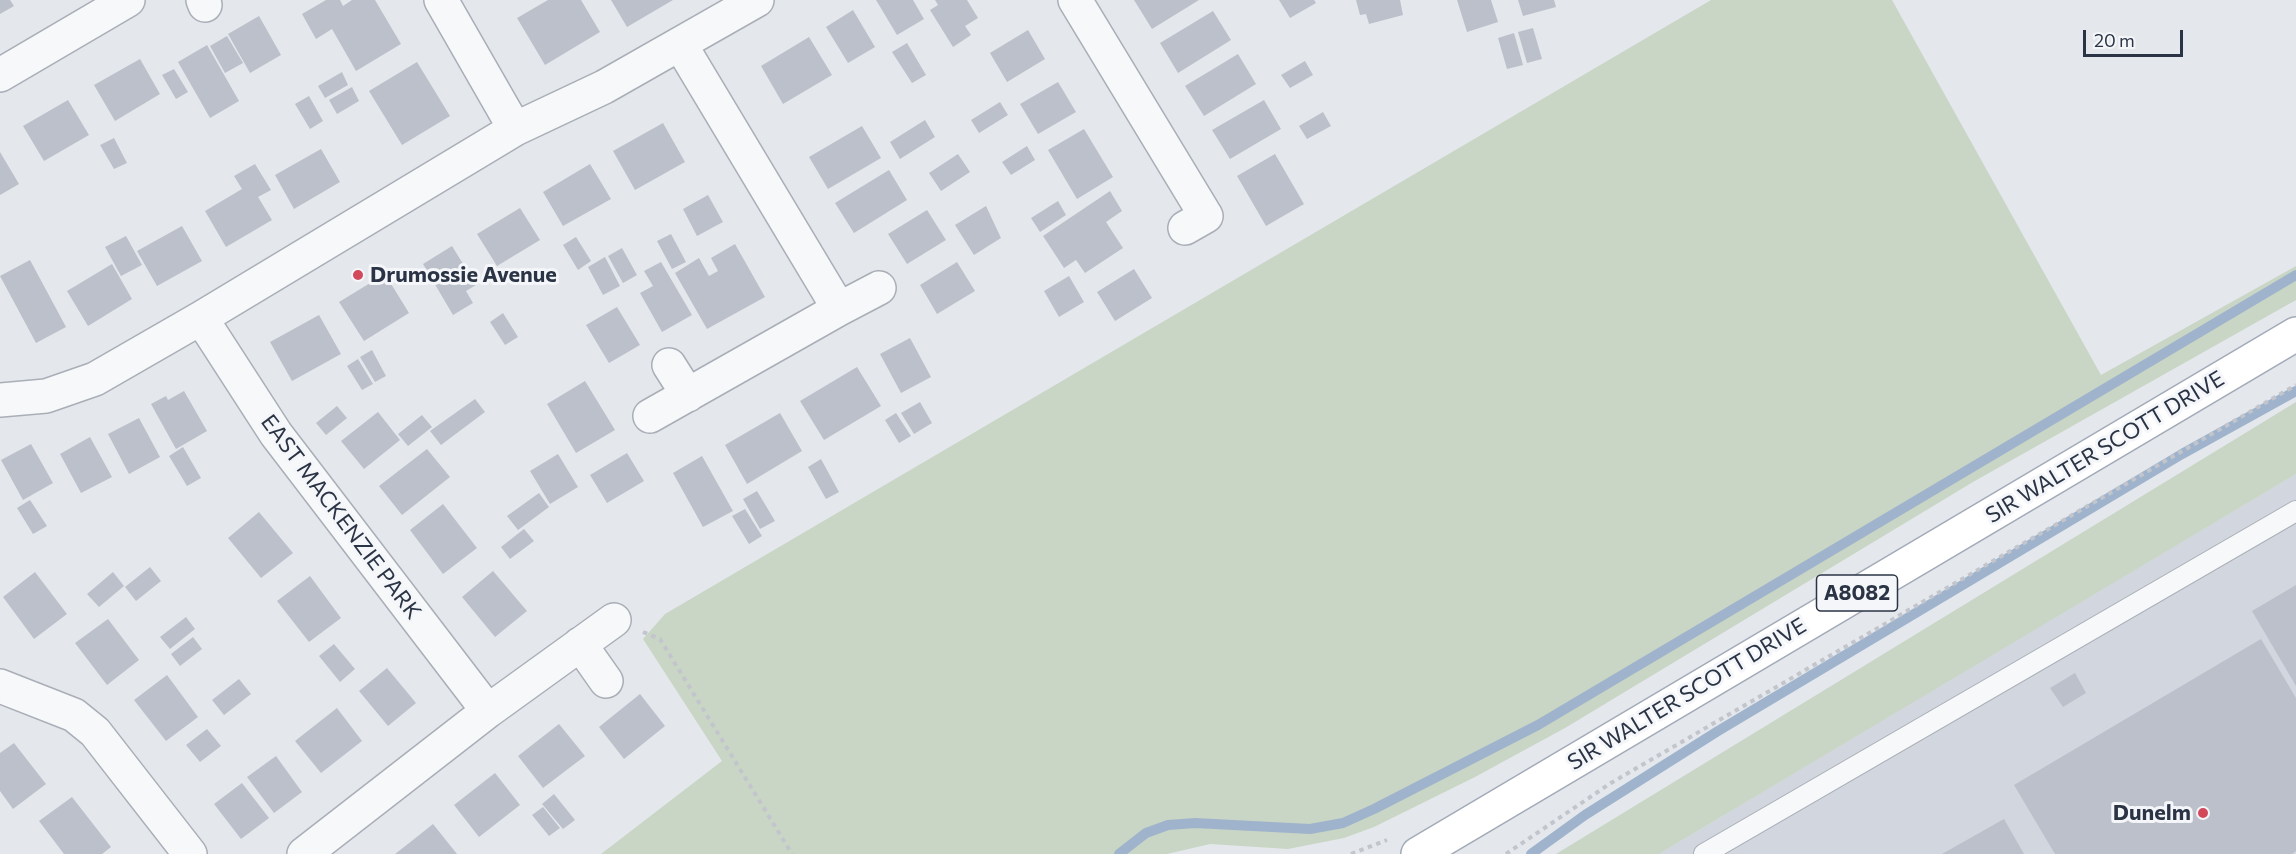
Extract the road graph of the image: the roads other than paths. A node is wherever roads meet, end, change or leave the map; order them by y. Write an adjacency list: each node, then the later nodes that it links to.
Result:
1 (128, 0): 5 (street)
2 (441, 0): 8 (street)
3 (757, 0): 6 (street)
4 (1075, 0): 9 (street)
5 (81, 11): 7 (street)
6 (681, 44): 8 (street); 11 (street)
7 (0, 75)
8 (515, 129): 12 (street)
9 (1185, 228)
10 (879, 288): 11 (street)
11 (839, 309): 15 (street)
12 (201, 318): 16 (street); 23 (street, EAST MACKENZIE PARK)
13 (2296, 334): 26 (main road, SIR WALTER SCOTT DRIVE / A8082)
14 (669, 365): 15 (street)
15 (688, 395): 17 (street)
16 (0, 400)
17 (651, 416)
18 (2296, 511): 27 (lane)
19 (614, 620): 20 (street)
20 (580, 644): 21 (street); 23 (street)
21 (606, 681)
22 (0, 686): 24 (street)
23 (488, 711): 25 (street)
24 (190, 854)
25 (304, 854)
26 (1418, 854)
27 (1704, 854)

